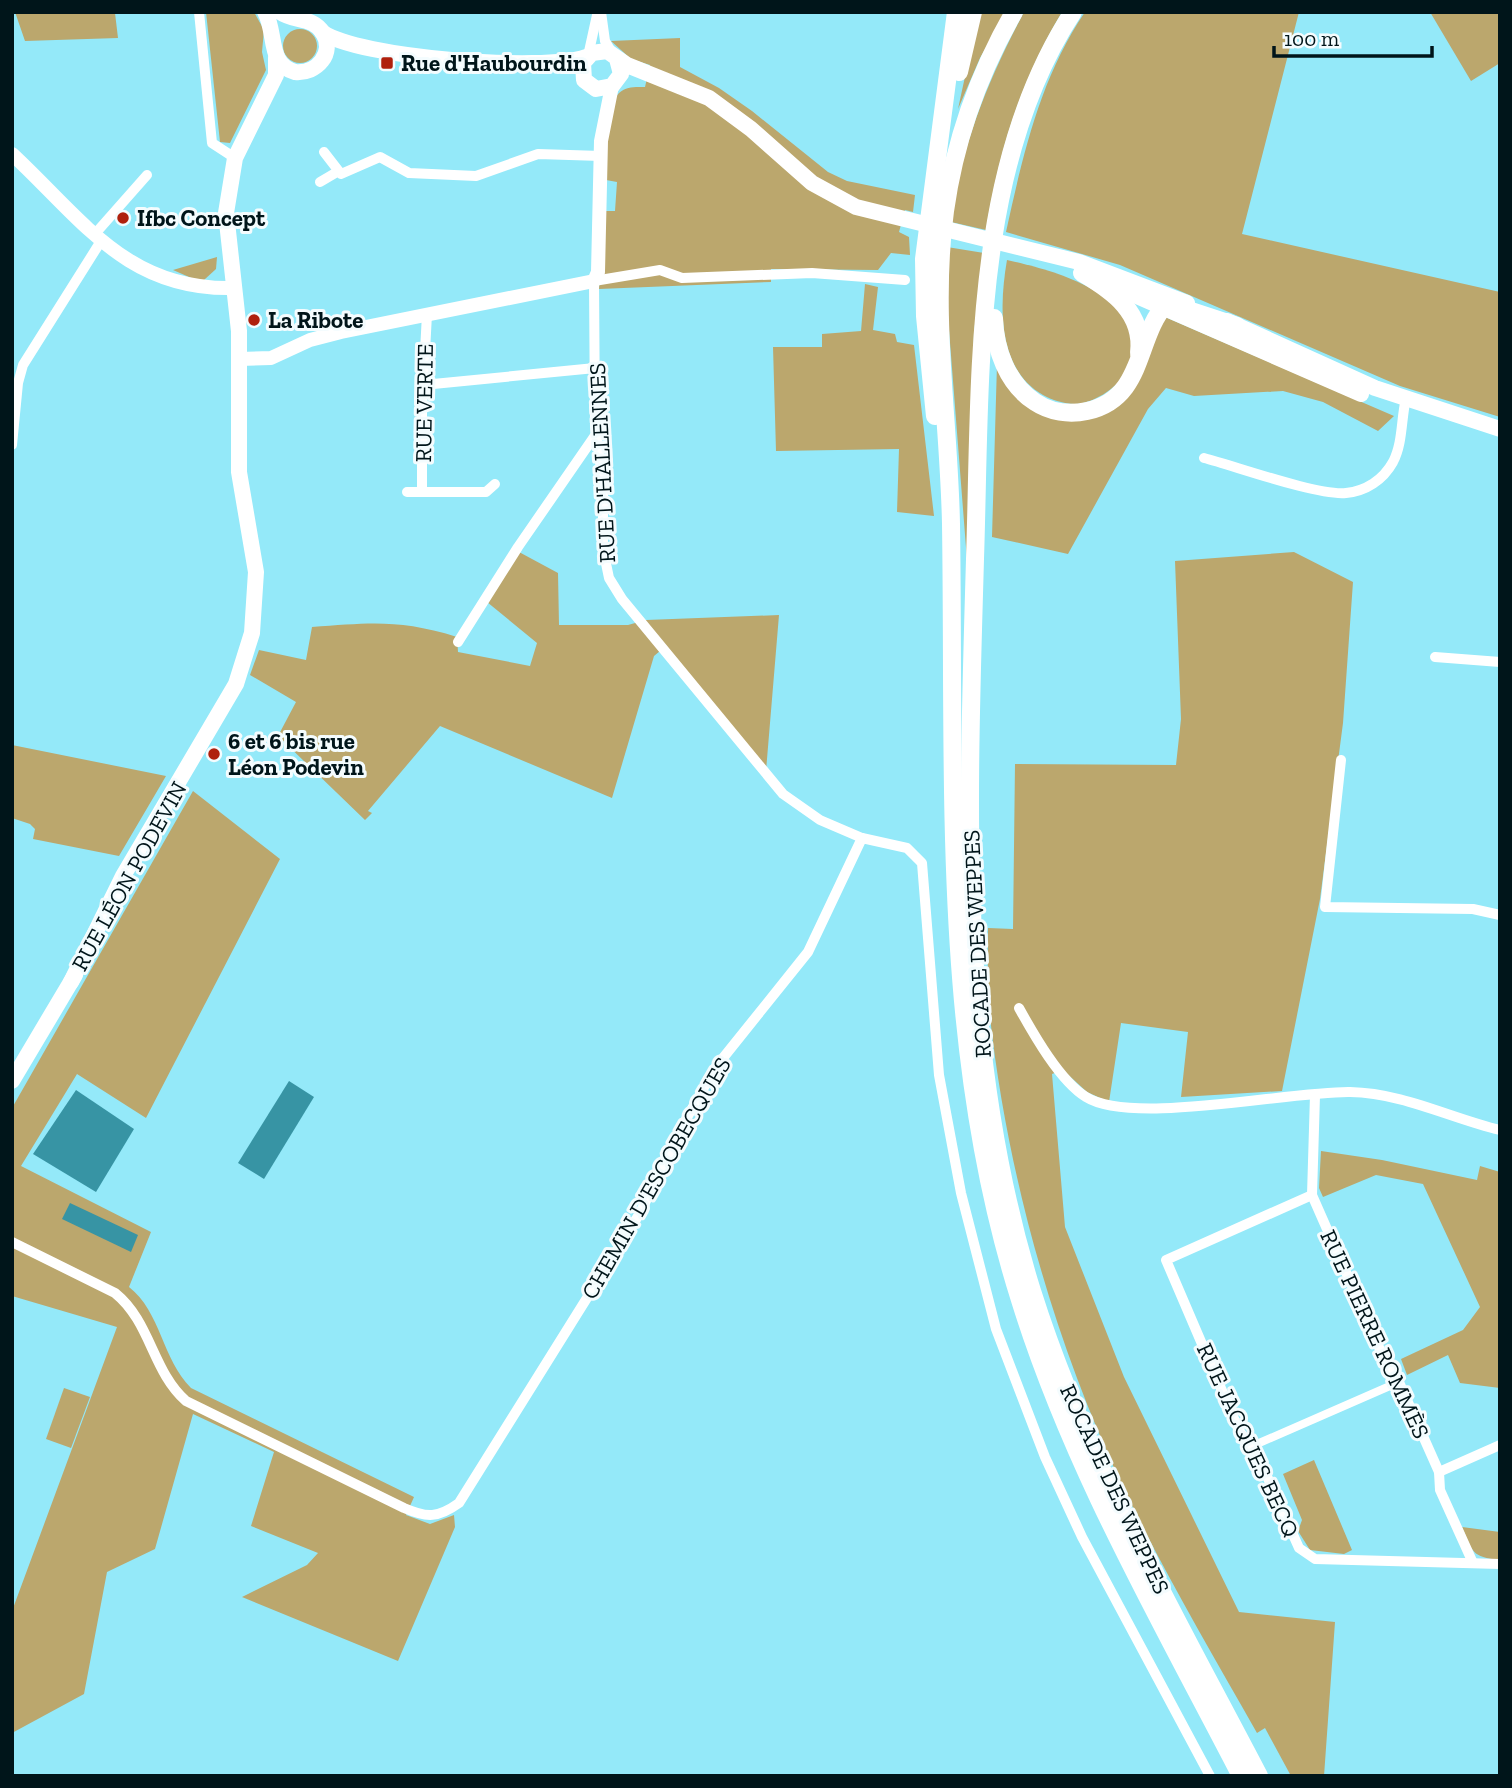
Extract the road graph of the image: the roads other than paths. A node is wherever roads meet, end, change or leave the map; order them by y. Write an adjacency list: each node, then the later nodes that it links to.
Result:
1 (199, 12): 27 (street)
2 (265, 12): 11 (main road)
3 (280, 12): 9 (main road)
4 (599, 12): 13 (street); 14 (street)
5 (956, 12): 23 (highway)
6 (973, 12): 23 (highway)
7 (1014, 12): 54 (highway)
8 (1073, 12): 31 (highway)
9 (299, 20): 10 (main road); 11 (main road)
10 (322, 32): 12 (main road); 16 (main road)
11 (274, 41): 15 (main road)
12 (388, 53): 16 (main road); 17 (main road)
13 (587, 57): 14 (main road); 17 (main road); 21 (main road)
14 (616, 57): 19 (main road); 20 (main road)
15 (276, 58): 18 (main road); 22 (main road)
16 (321, 62): 18 (main road)
17 (528, 64): 21 (main road)
18 (302, 73): 22 (main road)
19 (665, 80): 20 (main road); 33 (main road)
20 (615, 83): 21 (main road); 24 (street)
21 (588, 84): 24 (street)
22 (253, 121): 27 (main road, RUE LÉON PODEVIN)
23 (939, 146): 54 (highway)
24 (601, 149): 28 (street); 36 (street)
25 (324, 152): 28 (street)
26 (12, 154): 32 (street)
27 (235, 158): 37 (main road, RUE LÉON PODEVIN)
28 (337, 172): 30 (street)
29 (147, 174): 32 (street)
30 (320, 182)
31 (996, 230): 43 (highway); 77 (highway, ROCADE DES WEPPES)
32 (97, 238): 37 (street); 49 (street)
33 (1022, 250): 34 (main road); 40 (main road)
34 (1082, 273): 38 (main road); 43 (highway)
35 (905, 280): 36 (street)
36 (594, 281): 39 (street); 42 (street, RUE D'HALLENNES)
37 (233, 288): 41 (main road, RUE LÉON PODEVIN)
38 (1163, 306): 40 (highway); 43 (highway)
39 (427, 314): 41 (street); 44 (street, RUE VERTE)
40 (1240, 332): 45 (main road)
41 (239, 359): 62 (main road, RUE LÉON PODEVIN)
42 (596, 368): 44 (street); 47 (street, RUE D'HALLENNES)
43 (1135, 370)
44 (423, 385): 53 (street, RUE VERTE)
45 (1405, 404): 46 (main road); 48 (main road); 50 (street)
46 (1500, 429)
47 (596, 434): 55 (street); 59 (street, RUE D'HALLENNES)
48 (1500, 438)
49 (12, 445)
50 (1204, 458)
51 (495, 484): 53 (street, RUE VERTE)
52 (407, 492): 53 (street, RUE VERTE)
53 (422, 492)
54 (951, 594): 76 (highway, ROCADE DES WEPPES)
55 (458, 642)
56 (1435, 657): 57 (street)
57 (1500, 662)
58 (1341, 760): 60 (street)
59 (862, 838): 68 (street, CHEMIN D'ESCOBECQUES); 75 (street)
60 (1500, 915)
61 (1019, 1008): 65 (street)
62 (34, 1048): 63 (main road, RUE LÉON PODEVIN); 64 (main road, RUE LÉON PODEVIN)
63 (12, 1081)
64 (12, 1089)
65 (1315, 1095): 66 (street); 67 (street, RUE PIERRE ROMMÈS)
66 (1500, 1130)
67 (1312, 1195): 69 (street, RUE PIERRE ROMMÈS); 71 (street, RUE JACQUES BECQ)
68 (12, 1242)
69 (1399, 1382): 71 (street); 72 (street, RUE PIERRE ROMMÈS)
70 (1500, 1445): 72 (street)
71 (1250, 1447): 73 (street, RUE JACQUES BECQ)
72 (1439, 1472): 73 (street, RUE PIERRE ROMMÈS)
73 (1473, 1563): 74 (street, RUE JACQUES BECQ)
74 (1500, 1564)
75 (1210, 1776)
76 (1241, 1776)
77 (1259, 1776)

